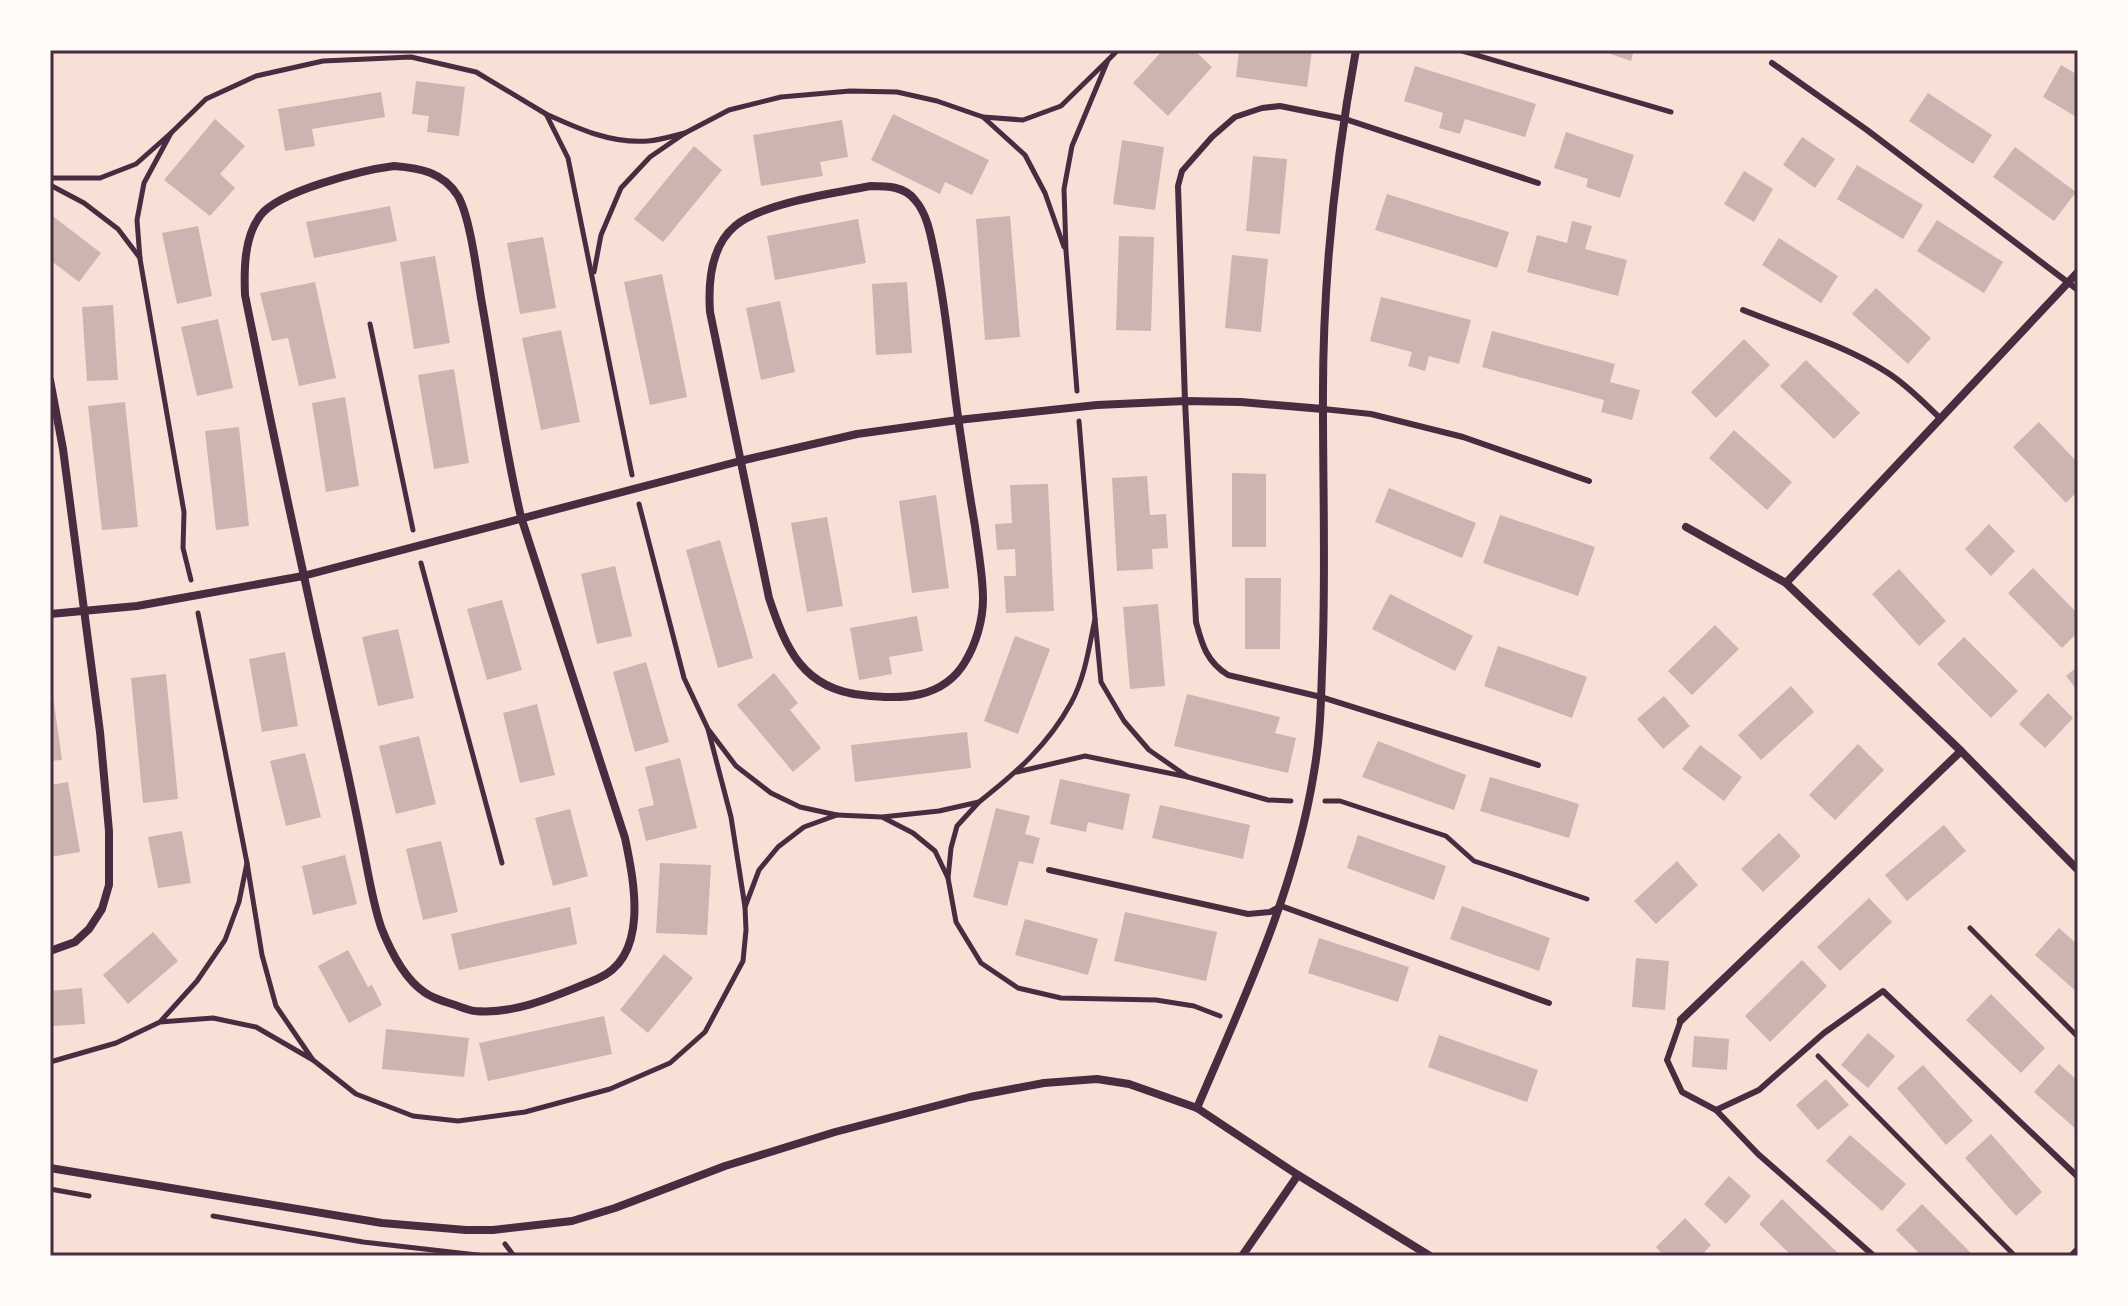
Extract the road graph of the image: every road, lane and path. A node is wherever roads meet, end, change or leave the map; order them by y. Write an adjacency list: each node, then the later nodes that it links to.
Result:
1 (1118, 50): 4 (path)
2 (1356, 50): 9 (street)
3 (1459, 50): 6 (path)
4 (1108, 60): 8 (path); 15 (path)
5 (1772, 63): 18 (lane)
6 (1671, 112)
7 (546, 114): 10 (path); 11 (path); 11 (path)
8 (983, 117): 11 (path); 15 (path)
9 (1345, 119): 13 (lane); 23 (lane); 25 (street)
10 (171, 133): 12 (path); 16 (path)
11 (685, 133)
12 (50, 178)
13 (1538, 183)
14 (50, 185): 16 (path)
15 (1066, 251): 24 (path)
16 (140, 259): 35 (path)
17 (2078, 272): 18 (street)
18 (2068, 283): 19 (lane); 26 (street)
19 (2078, 290)
20 (1743, 310): 26 (lane)
21 (370, 324): 32 (path)
22 (50, 380): 36 (street)
23 (1185, 401): 24 (street); 25 (street); 39 (lane)
24 (1078, 407): 27 (street); 38 (path)
25 (1323, 409): 29 (lane); 39 (street)
26 (1940, 418): 34 (street)
27 (958, 420): 28 (street); 28 (street); 28 (street)
28 (740, 461): 30 (street)
29 (1589, 481)
30 (521, 517): 32 (street); 33 (street); 33 (street)
31 (1686, 527): 34 (street)
32 (416, 546): 33 (street); 49 (path)
33 (303, 576): 35 (street)
34 (1786, 583): 40 (street)
35 (195, 596): 36 (street); 48 (path)
36 (84, 612): 37 (street); 57 (street)
37 (50, 614)
38 (1095, 619): 42 (path); 43 (path)
39 (1321, 697): 41 (lane); 44 (street)
40 (1961, 751): 51 (street); 59 (street)
41 (1538, 765)
42 (1017, 772): 43 (path); 45 (path)
43 (1188, 777): 44 (path)
44 (1309, 801): 53 (path); 54 (street)
45 (979, 802): 47 (path); 52 (path)
46 (837, 815): 47 (path); 55 (path); 55 (path)
47 (882, 817): 52 (path)
48 (247, 863): 60 (path); 64 (path)
49 (502, 863)
50 (1049, 870): 54 (lane)
51 (2078, 870)
52 (948, 878): 61 (path)
53 (1587, 899)
54 (1281, 906): 58 (lane); 61 (street)
55 (745, 907): 64 (path)
56 (1970, 928): 62 (path)
57 (50, 951)
58 (1549, 1003)
59 (1681, 1020): 67 (lane)
60 (160, 1022): 64 (path); 65 (path)
61 (1234, 1022): 66 (street)
62 (2078, 1037)
63 (1809, 1046): 67 (lane); 70 (lane); 75 (path)
64 (313, 1060)
65 (50, 1062)
66 (1197, 1108): 68 (street); 69 (street)
67 (1716, 1110): 74 (lane)
68 (50, 1168)
69 (1298, 1175): 72 (street); 73 (street)
70 (2078, 1177)
71 (2078, 1250): 76 (street)
72 (1242, 1256)
73 (1430, 1256)
74 (1874, 1256)
75 (2015, 1256)
76 (2072, 1256)

